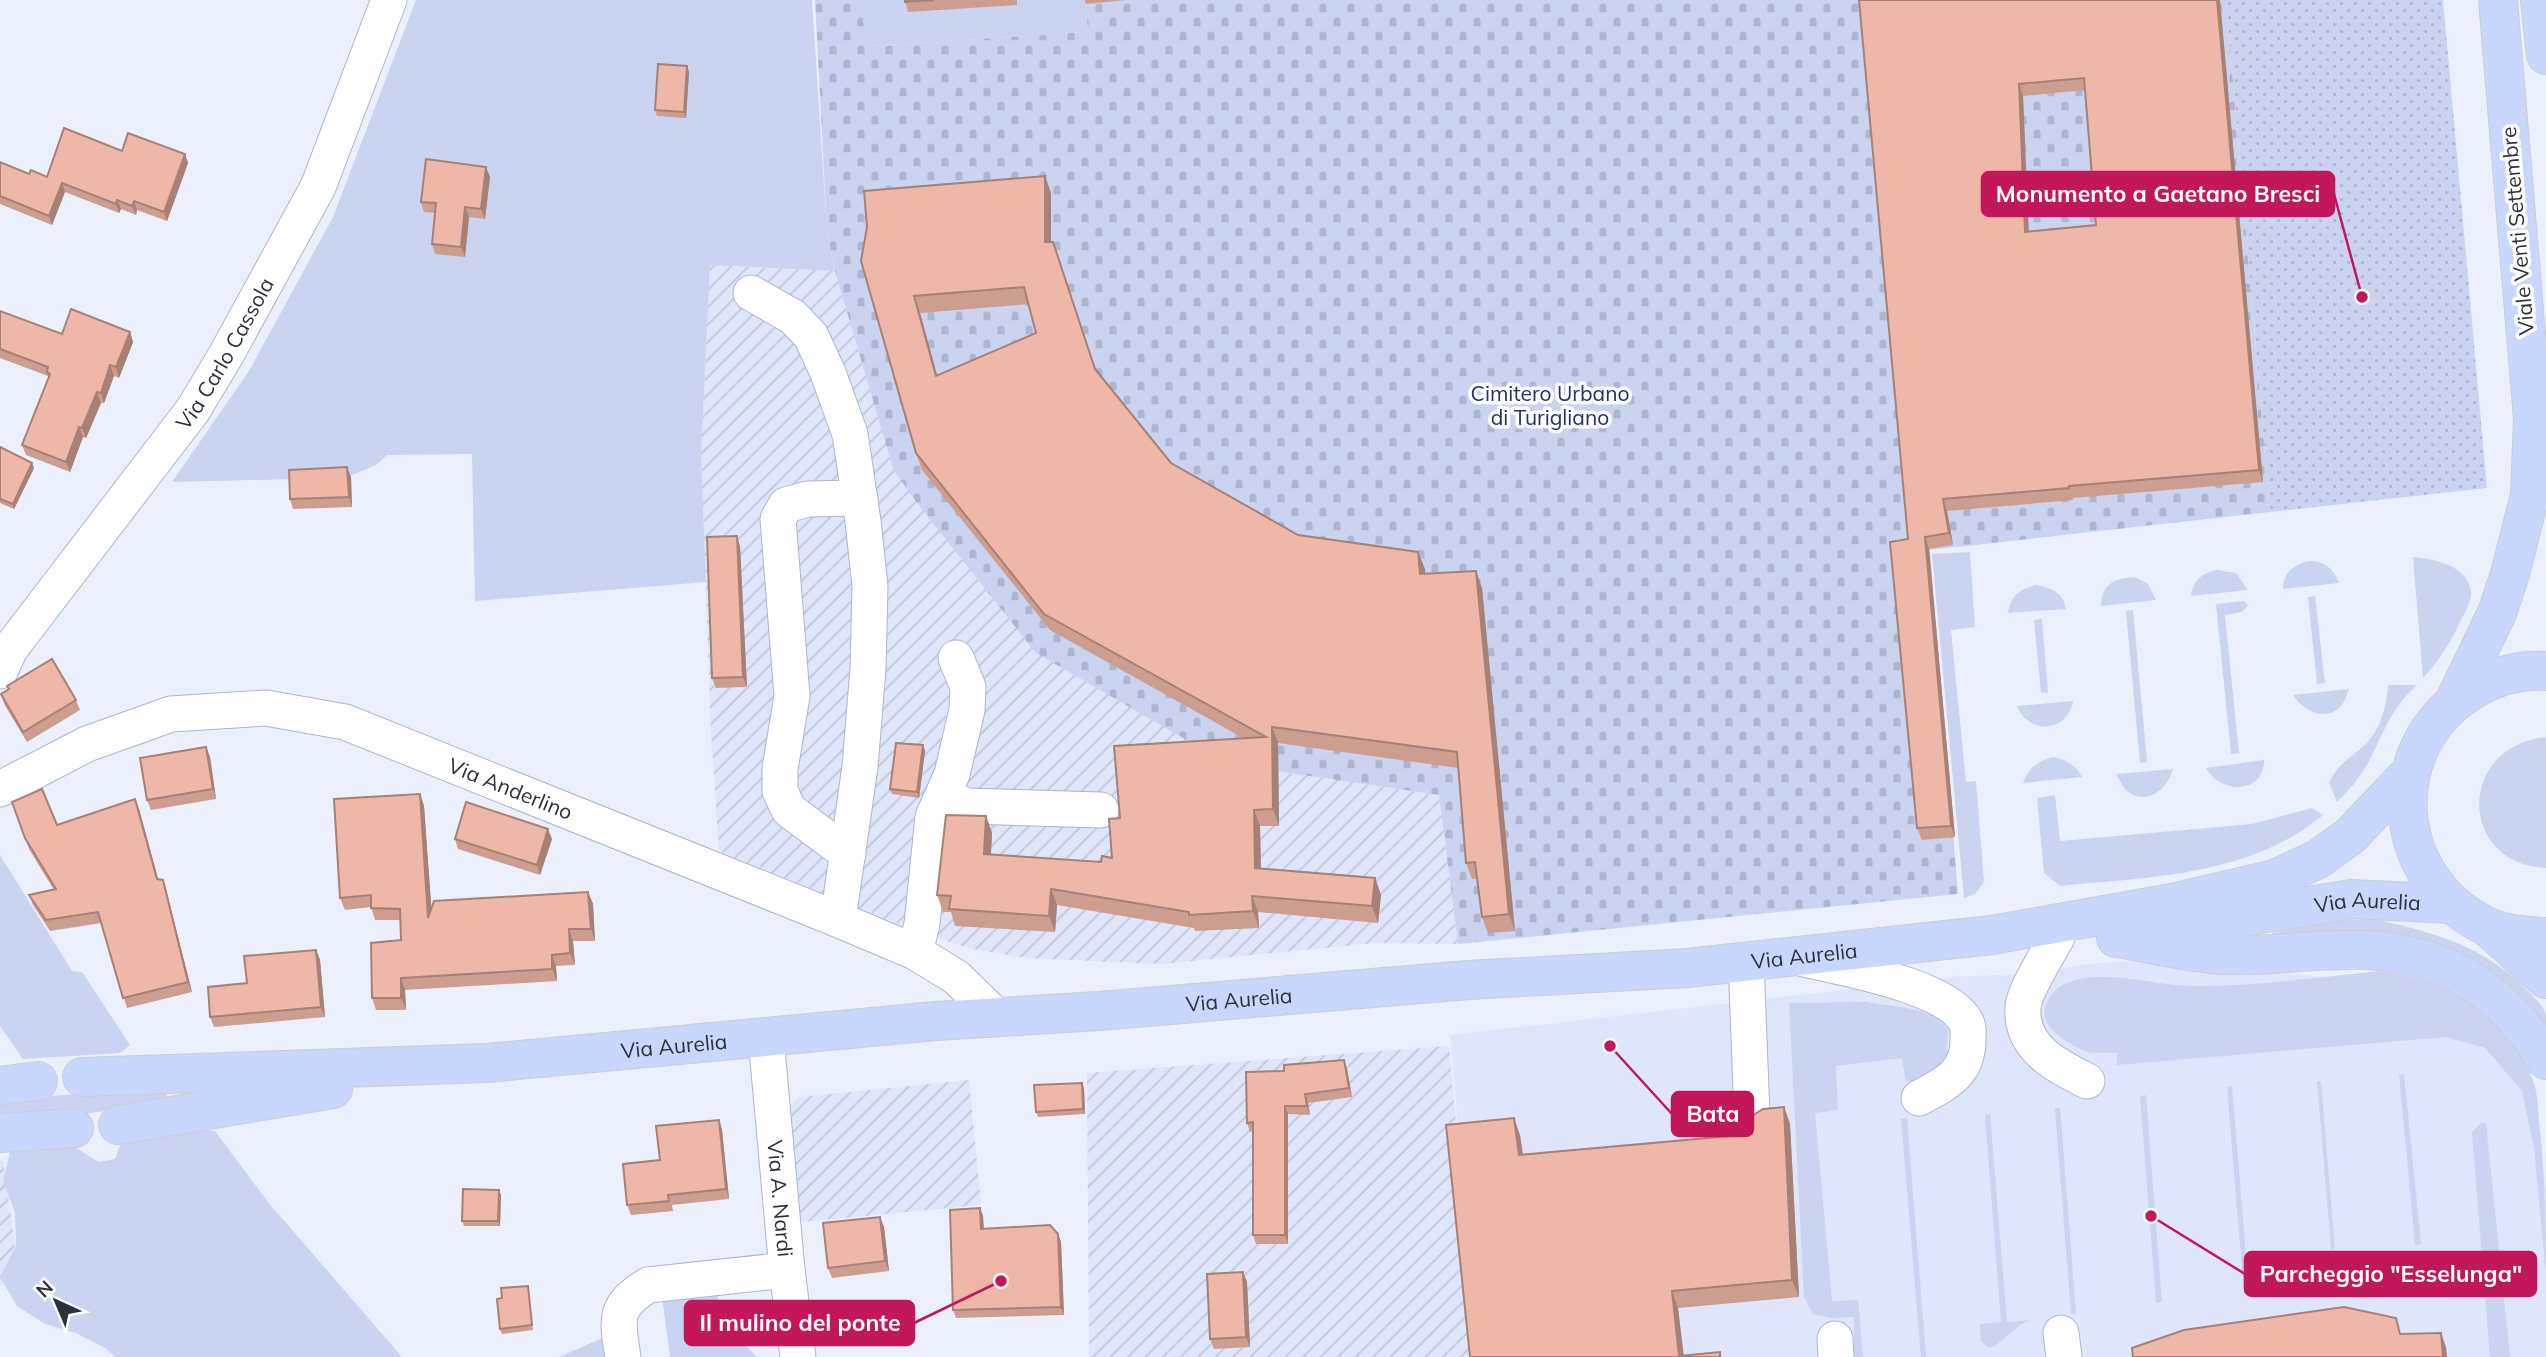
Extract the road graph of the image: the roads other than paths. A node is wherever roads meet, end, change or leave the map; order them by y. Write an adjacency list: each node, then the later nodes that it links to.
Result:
1 (389, 0): 8 (street, Via Carlo Cassola)
2 (2498, 0): 10 (main road, Viale Venti Settembre)
3 (2540, 0): 4 (main road)
4 (2546, 55)
5 (751, 293): 6 (street)
6 (860, 498): 15 (street); 15 (street)
7 (956, 658): 13 (street)
8 (0, 671)
9 (2546, 671): 10 (main road)
10 (2455, 700): 11 (main road)
11 (2410, 773): 16 (main road); 19 (main road, Via Aurelia)
12 (0, 789): 17 (street, Via Anderlino)
13 (943, 798): 14 (street); 23 (street)
14 (1101, 810)
15 (849, 854): 17 (street)
16 (2452, 905): 18 (main road); 22 (main road, Via Aurelia)
17 (838, 919): 23 (street, Via Anderlino)
18 (2489, 927): 21 (main road); 26 (main road)
19 (1992, 935): 20 (main road, Via Aurelia); 24 (main road, Via Aurelia)
20 (2057, 937): 22 (main road, Via Aurelia); 33 (street)
21 (2546, 937)
22 (2116, 938): 29 (main road)
23 (915, 952): 27 (street, Via Anderlino)
24 (1790, 956): 25 (main road, Via Aurelia); 35 (street)
25 (1746, 961): 27 (main road, Via Aurelia); 36 (street)
26 (2546, 979)
27 (998, 1017): 28 (main road, Via Aurelia)
28 (766, 1038): 30 (main road, Via Aurelia); 40 (street, Via A. Nardi)
29 (2546, 1060)
30 (487, 1063): 31 (main road, Via Aurelia); 37 (main road, Via Aurelia)
31 (82, 1077)
32 (38, 1081): 34 (main road)
33 (2087, 1081)
34 (0, 1086)
35 (1919, 1098)
36 (1752, 1115)
37 (118, 1125)
38 (74, 1128): 39 (main road)
39 (0, 1133)
40 (787, 1270): 41 (street); 42 (street, Via A. Nardi)
41 (623, 1357)
42 (798, 1357)

